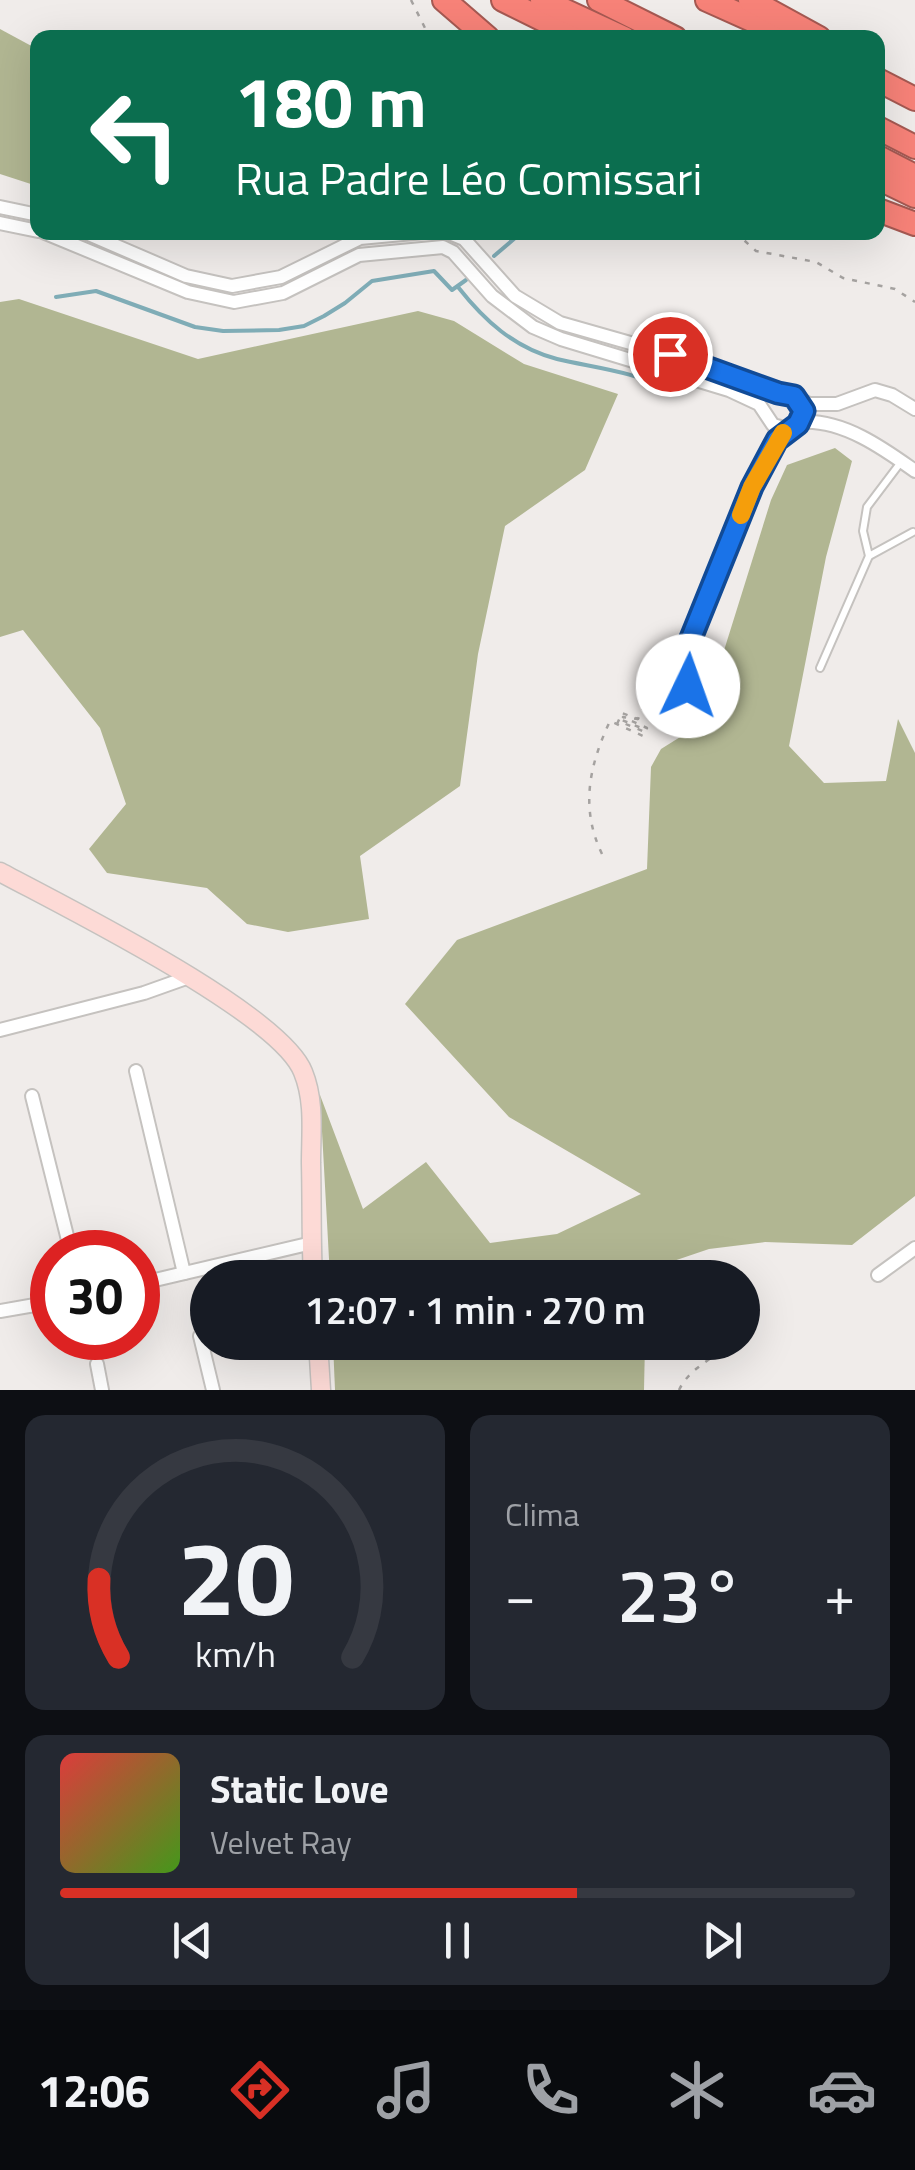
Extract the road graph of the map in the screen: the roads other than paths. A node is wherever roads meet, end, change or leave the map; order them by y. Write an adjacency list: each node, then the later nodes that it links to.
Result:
1 (444, 0): 7 (highway)
2 (503, 0): 8 (highway)
3 (598, 0): 10 (highway)
4 (707, 0): 11 (highway)
5 (750, 0): 12 (highway)
6 (551, 4): 9 (highway)
7 (479, 30)
8 (564, 30)
9 (607, 30)
10 (659, 30)
11 (774, 30)
12 (804, 30)
13 (885, 84): 14 (highway)
14 (915, 99)
15 (885, 131): 16 (highway)
16 (915, 146)
17 (885, 161): 18 (highway)
18 (915, 176)
19 (885, 181): 20 (highway)
20 (915, 196)
21 (0, 207): 22 (street)
22 (30, 213)
23 (885, 213): 25 (highway)
24 (0, 223): 26 (street)
25 (915, 224)
26 (30, 230)
27 (60, 240): 34 (street)
28 (103, 240): 29 (street)
29 (356, 240)
30 (465, 240): 31 (street)
31 (782, 394): 32 (street); 34 (street)
32 (800, 401): 33 (street); 35 (street)
33 (915, 409)
34 (768, 414): 36 (street)
35 (801, 422): 36 (street); 37 (street)
36 (780, 432): 41 (street)
37 (901, 461): 38 (street); 40 (lane)
38 (915, 471)
39 (913, 532): 40 (lane)
40 (869, 556): 42 (lane)
41 (685, 653)
42 (820, 668)
43 (0, 872): 44 (street)
44 (189, 977): 45 (street); 49 (street)
45 (0, 1030)
46 (136, 1070): 52 (street)
47 (32, 1096): 48 (street)
48 (65, 1230)
49 (312, 1243): 51 (street); 52 (street)
50 (915, 1248): 53 (street)
51 (312, 1260)
52 (184, 1273): 54 (street)
53 (878, 1275)
54 (160, 1279)
55 (30, 1306): 56 (street)
56 (0, 1311)
57 (206, 1360): 61 (street)
58 (319, 1360): 62 (street)
59 (96, 1364): 60 (street)
60 (102, 1390)
61 (213, 1390)
62 (321, 1390)

